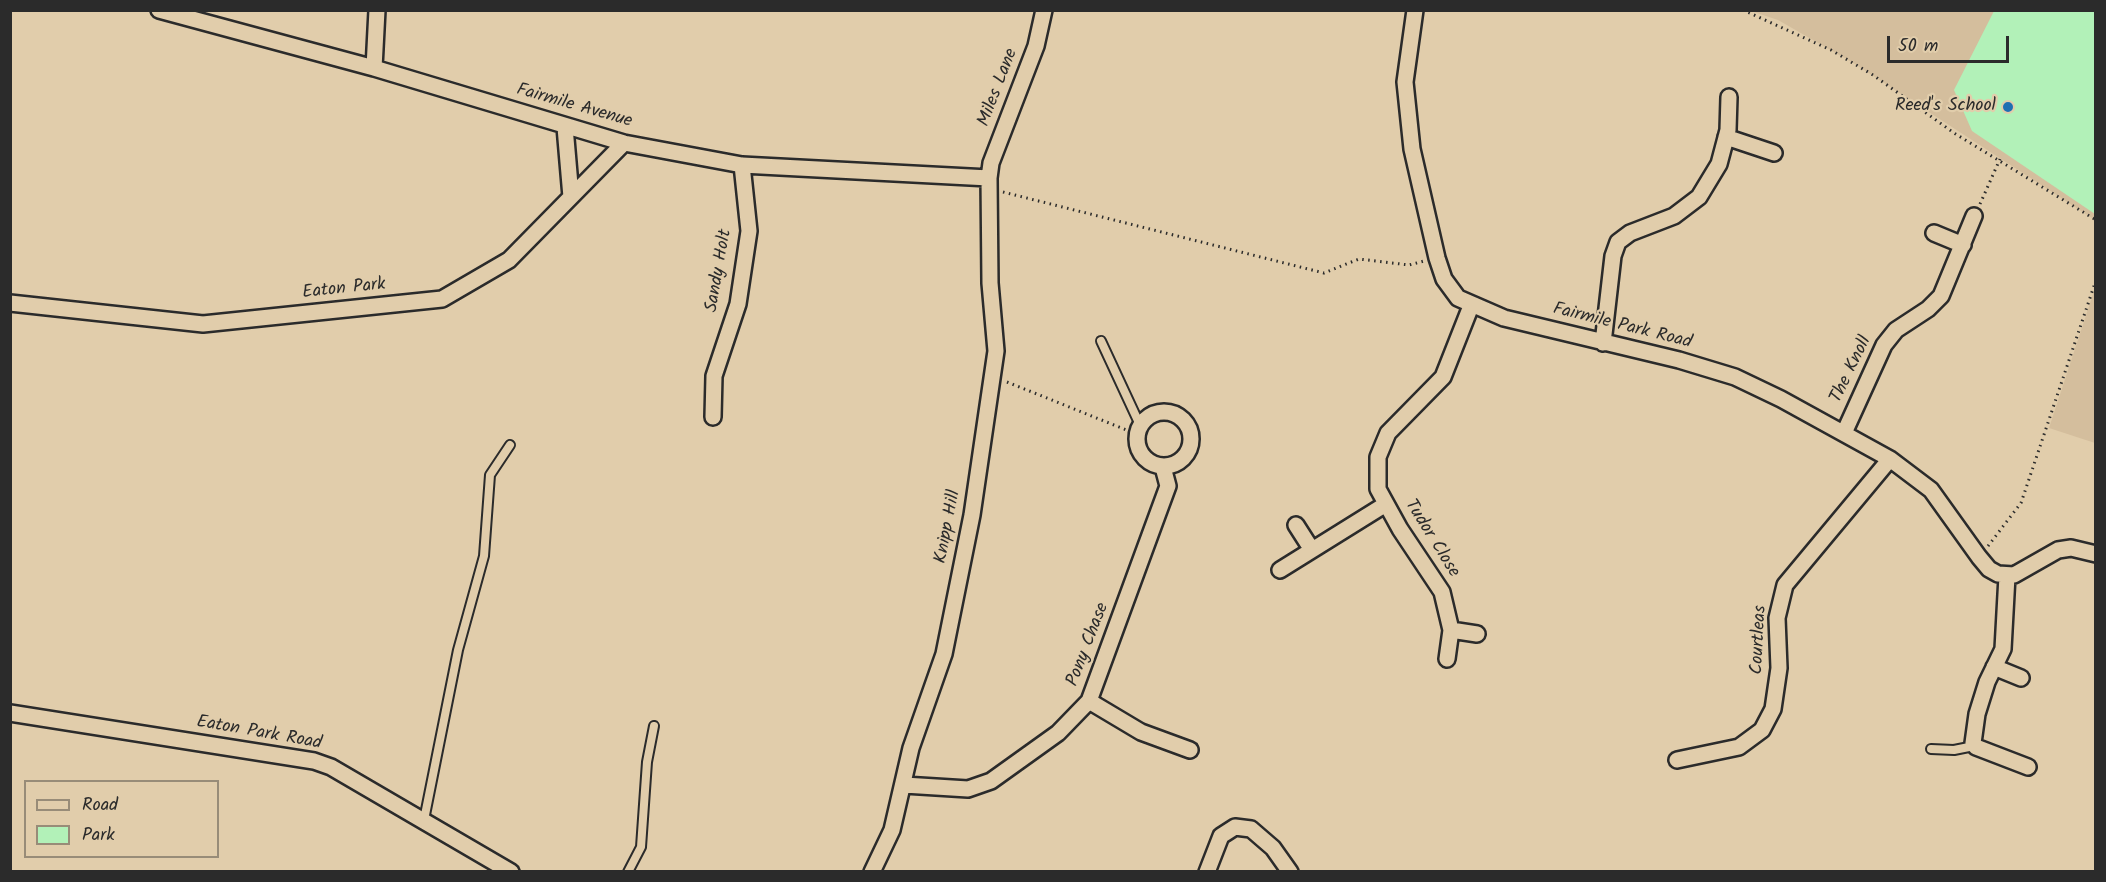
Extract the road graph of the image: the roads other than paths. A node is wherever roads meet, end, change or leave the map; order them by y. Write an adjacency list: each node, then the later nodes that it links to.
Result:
1 (159, 10): 5 (street, Fairmile Avenue)
2 (376, 10): 5 (street)
3 (1044, 10): 12 (street, Miles Lane)
4 (1415, 10): 18 (street, Fairmile Park Road)
5 (374, 68): 7 (street, Fairmile Avenue)
6 (1729, 97): 8 (street)
7 (565, 126): 9 (street, Fairmile Avenue); 13 (street)
8 (1726, 137): 10 (street); 20 (street)
9 (624, 143): 11 (street, Fairmile Avenue); 13 (street, Eaton Park)
10 (1774, 153)
11 (742, 165): 12 (street, Fairmile Avenue); 21 (street, Sandy Holt)
12 (989, 183): 46 (street, Knipp Hill)
13 (571, 197): 17 (street, Eaton Park)
14 (1974, 216): 16 (street, The Knoll)
15 (1934, 233): 16 (street)
16 (1963, 245): 23 (street, The Knoll)
17 (10, 303)
18 (1471, 306): 20 (street, Fairmile Park Road); 27 (street, Tudor Close)
19 (1101, 341): 22 (lane)
20 (1603, 343): 23 (street, Fairmile Park Road)
21 (713, 417)
22 (1138, 429): 26 (street); 26 (street)
23 (1844, 433): 25 (street, Fairmile Park Road)
24 (510, 445): 47 (lane)
25 (1890, 459): 32 (street, Fairmile Park Road); 44 (street, Courtleas)
26 (1163, 467): 38 (street, Pony Chase)
27 (1386, 504): 29 (street, Tudor Close); 33 (street, Tudor Close)
28 (1296, 525): 29 (street)
29 (1312, 550): 31 (street, Tudor Close)
30 (2096, 554): 32 (street)
31 (1280, 570)
32 (2007, 576): 36 (street)
33 (1451, 630): 34 (street); 35 (street, Tudor Close)
34 (1477, 634)
35 (1447, 659)
36 (1994, 667): 37 (street); 41 (street)
37 (2021, 678)
38 (1089, 701): 43 (street); 46 (street, Pony Chase)
39 (10, 713): 47 (street, Eaton Park Road)
40 (654, 726): 49 (lane)
41 (1974, 746): 42 (lane); 45 (street)
42 (1931, 749)
43 (1190, 750)
44 (1677, 760)
45 (2028, 767)
46 (904, 785): 50 (street, Knipp Hill)
47 (424, 820): 48 (street, Eaton Park Road)
48 (511, 872)
49 (628, 872)
50 (872, 872)
51 (1207, 872): 52 (street)
52 (1290, 872)

